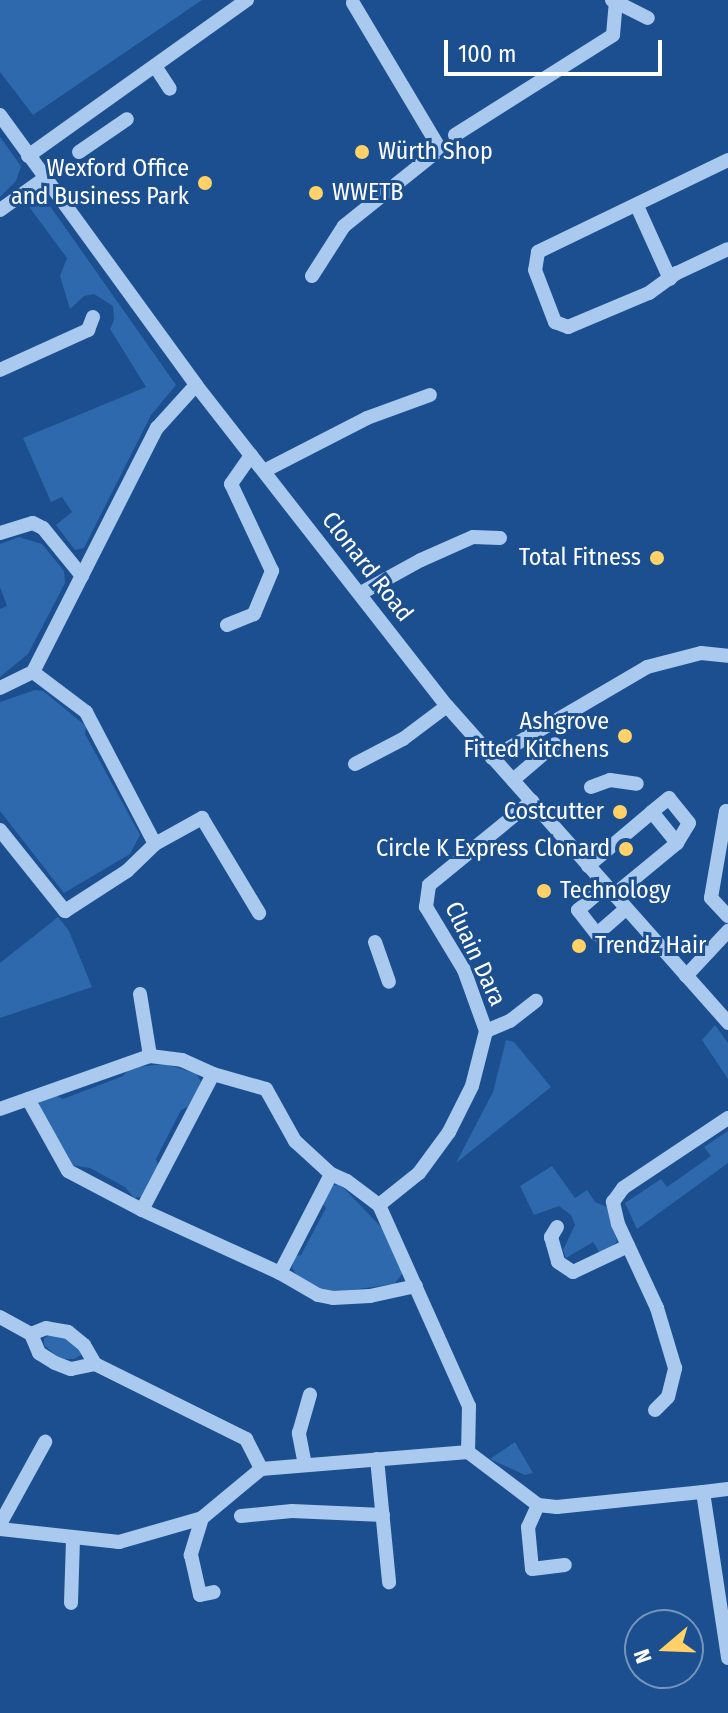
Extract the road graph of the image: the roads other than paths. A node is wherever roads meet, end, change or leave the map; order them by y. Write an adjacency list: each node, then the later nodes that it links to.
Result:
1 (247, 0): 5 (street)
2 (614, 1): 4 (street); 9 (street)
3 (353, 3): 17 (street)
4 (648, 18)
5 (155, 66): 6 (street); 11 (street)
6 (170, 89)
7 (0, 115): 11 (street, Clonard Road)
8 (127, 119): 10 (street)
9 (455, 135)
10 (79, 152)
11 (28, 156): 13 (street, Clonard Road)
12 (728, 160): 14 (street)
13 (45, 178): 15 (street); 21 (street, Clonard Road)
14 (637, 206): 18 (street); 18 (street)
15 (0, 210)
16 (728, 249): 18 (street)
17 (312, 276)
18 (670, 279)
19 (93, 317): 20 (street)
20 (0, 370)
21 (196, 385): 23 (street, Clonard Road); 27 (street)
22 (430, 395): 24 (street)
23 (251, 455): 24 (street, Clonard Road); 29 (street)
24 (264, 471): 28 (street, Clonard Road)
25 (0, 533): 27 (street)
26 (500, 538): 28 (street)
27 (82, 576): 31 (street)
28 (361, 593): 33 (street, Clonard Road)
29 (227, 625)
30 (728, 656): 35 (street)
31 (33, 672): 32 (street); 45 (street)
32 (0, 688)
33 (447, 706): 35 (street, Clonard Road); 36 (street)
34 (555, 744): 37 (street)
35 (492, 758): 37 (street, Clonard Road)
36 (355, 764)
37 (513, 780): 40 (street, Clonard Road)
38 (637, 784): 39 (street)
39 (591, 787)
40 (532, 801): 46 (street, Clonard Road); 58 (street, Cluain Dara)
41 (726, 811): 50 (street)
42 (652, 812): 44 (street); 44 (street); 46 (street)
43 (0, 830): 45 (street)
44 (677, 843): 47 (street)
45 (155, 844): 49 (street)
46 (588, 866): 47 (street, Clonard Road)
47 (610, 890): 48 (street, Clonard Road); 48 (street)
48 (626, 909): 53 (street, Clonard Road)
49 (259, 913)
50 (728, 916)
51 (728, 931): 53 (street)
52 (375, 942): 54 (street)
53 (686, 976): 57 (street, Clonard Road)
54 (389, 982)
55 (140, 994): 59 (street)
56 (536, 1001): 58 (street, Cluain Dara)
57 (728, 1023)
58 (486, 1031): 65 (street, Cluain Dara)
59 (150, 1056): 60 (street); 61 (street)
60 (213, 1074): 64 (street); 66 (street)
61 (28, 1099): 62 (street); 66 (street)
62 (0, 1109)
63 (728, 1118): 68 (street)
64 (331, 1174): 65 (street); 69 (street)
65 (379, 1205): 70 (street)
66 (142, 1210): 69 (street)
67 (557, 1227): 68 (street)
68 (628, 1246): 75 (street)
69 (280, 1273): 70 (street)
70 (416, 1286): 77 (street)
71 (0, 1317): 72 (street)
72 (31, 1334): 73 (street); 73 (street)
73 (95, 1364): 80 (street)
74 (310, 1395): 79 (street)
75 (655, 1410)
76 (45, 1442): 87 (street)
77 (468, 1452): 78 (street); 83 (street)
78 (377, 1459): 79 (street); 84 (street)
79 (305, 1465): 80 (street)
80 (261, 1469): 86 (street)
81 (728, 1489): 82 (street)
82 (703, 1492): 83 (street); 93 (street)
83 (538, 1505): 89 (street)
84 (383, 1515): 85 (street); 90 (street)
85 (241, 1516)
86 (202, 1518): 88 (street); 91 (street)
87 (0, 1526): 88 (street)
88 (73, 1539): 92 (street)
89 (565, 1565)
90 (389, 1582)
91 (214, 1592)
92 (71, 1603)
93 (724, 1606): 94 (street)
94 (728, 1658)

